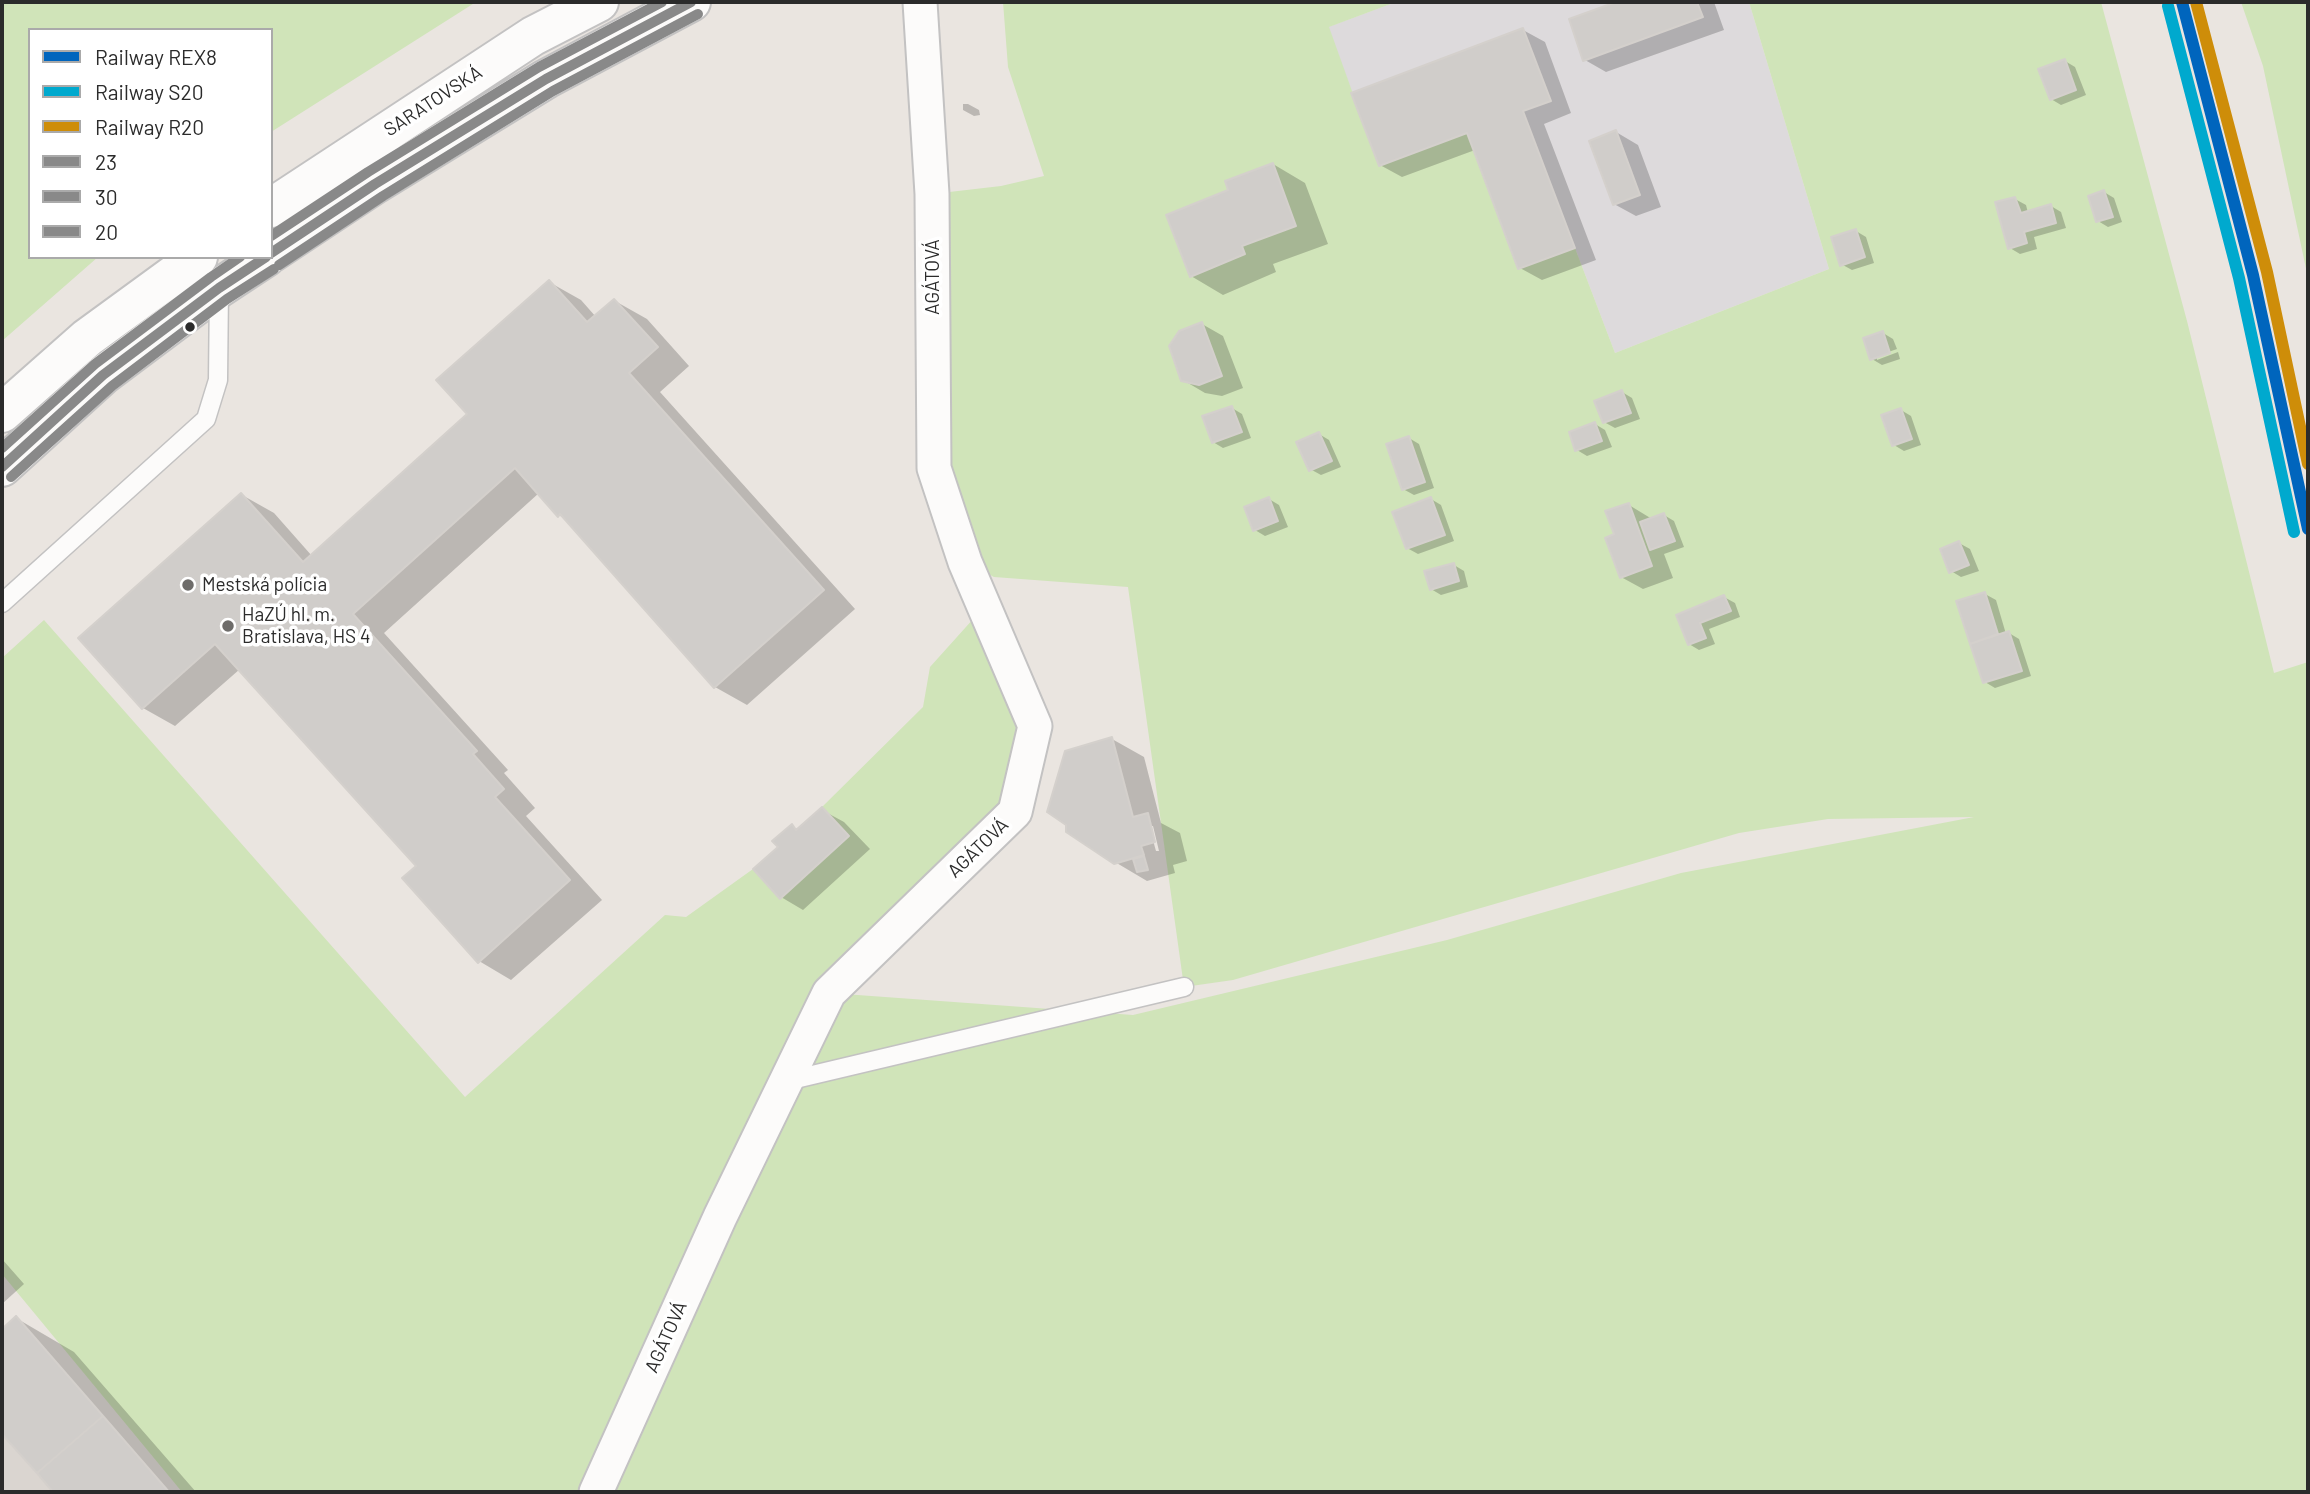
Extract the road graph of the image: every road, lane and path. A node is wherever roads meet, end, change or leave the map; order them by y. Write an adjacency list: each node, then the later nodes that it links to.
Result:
1 (599, 2): 4 (main road, SARATOVSKÁ)
2 (691, 2): 5 (main road, SARATOVSKÁ)
3 (919, 2): 13 (street, AGÁTOVÁ)
4 (273, 207)
5 (273, 252)
6 (195, 259): 9 (main road)
7 (263, 259): 8 (main road)
8 (219, 288): 10 (main road); 11 (lane)
9 (2, 414)
10 (2, 467)
11 (2, 603)
12 (1184, 987): 13 (lane)
13 (787, 1081): 14 (street, AGÁTOVÁ)
14 (596, 1492)

